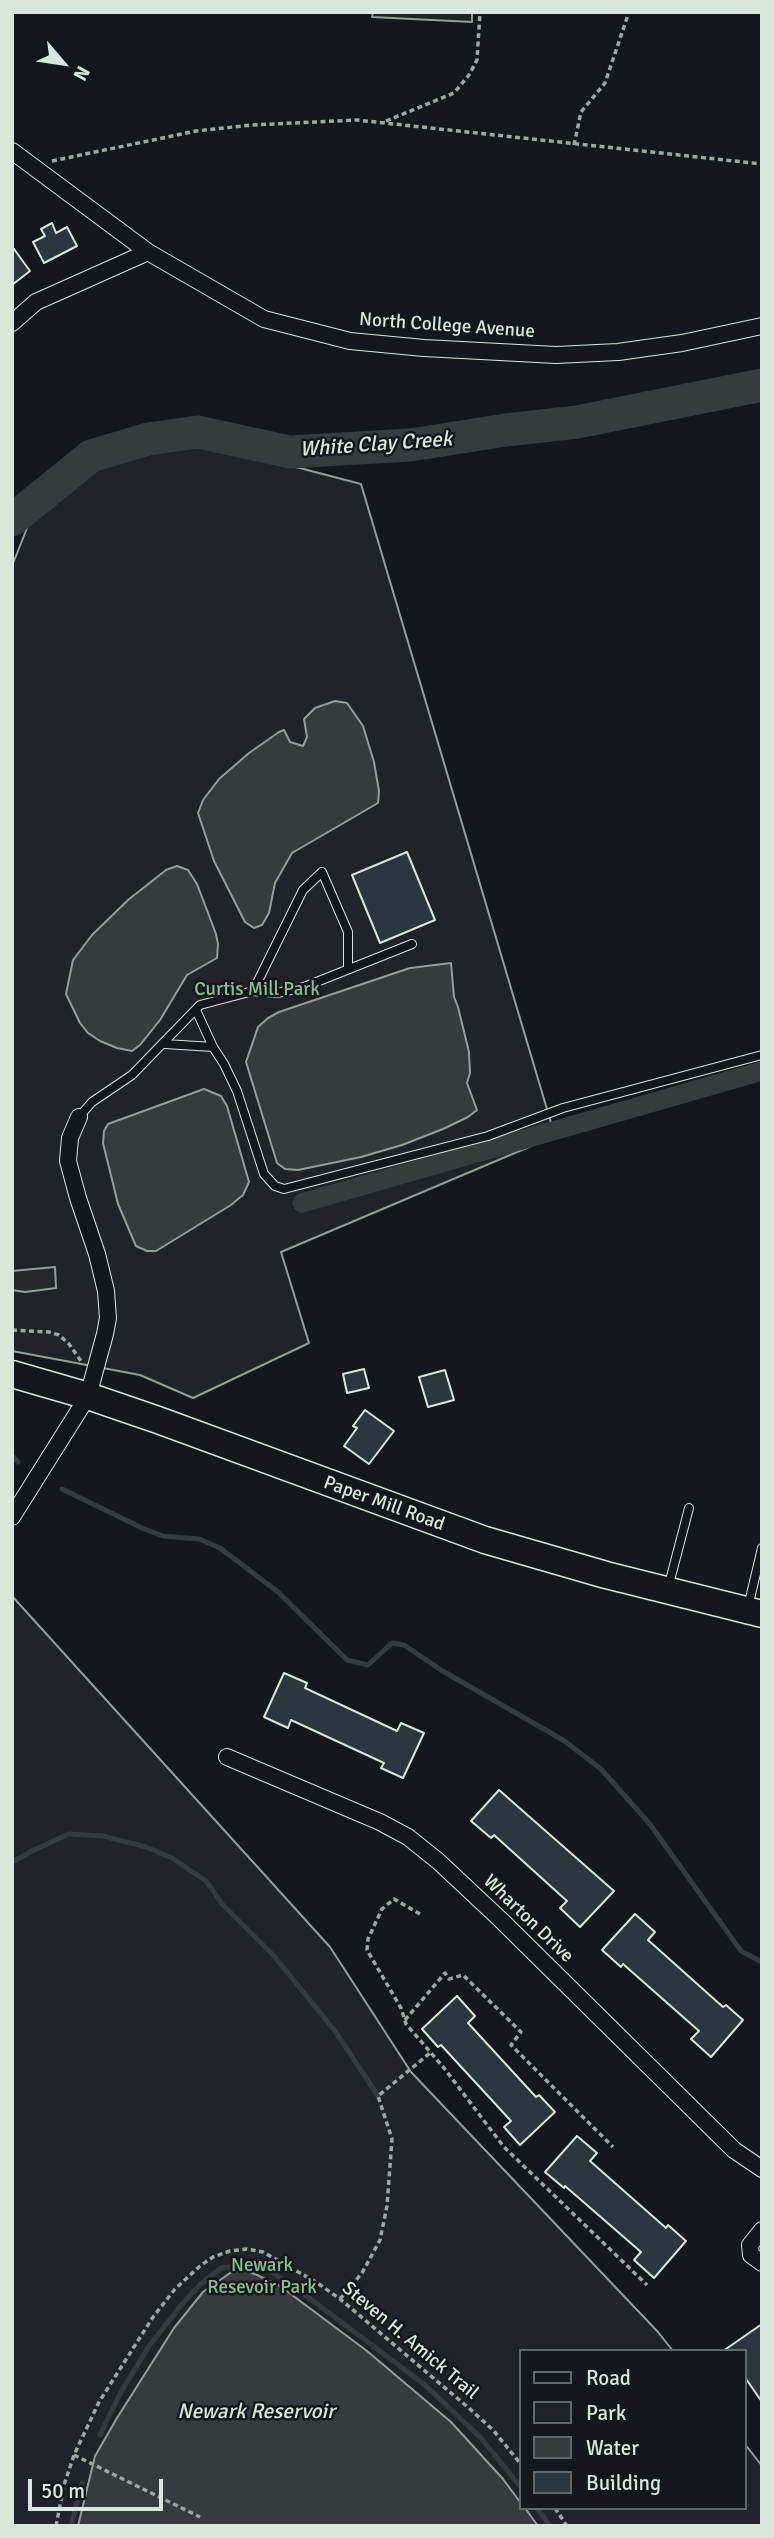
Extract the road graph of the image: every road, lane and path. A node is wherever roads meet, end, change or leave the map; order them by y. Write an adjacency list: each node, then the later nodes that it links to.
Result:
1 (480, 12): 3 (path)
2 (629, 12): 4 (path)
3 (384, 122): 4 (path); 7 (path)
4 (574, 145): 6 (path)
5 (12, 150): 7 (street, North College Avenue)
6 (762, 164)
7 (32, 166): 8 (street, North College Avenue)
8 (148, 252): 9 (street); 10 (street, North College Avenue)
9 (12, 323)
10 (762, 326)
11 (412, 944): 12 (lane)
12 (348, 969): 13 (lane); 13 (lane)
13 (253, 991): 14 (lane)
14 (196, 1010): 15 (lane); 16 (lane)
15 (165, 1044): 16 (lane); 18 (lane)
16 (213, 1047): 17 (lane)
17 (762, 1055)
18 (79, 1117): 22 (street)
19 (12, 1330): 20 (path)
20 (81, 1361)
21 (12, 1374): 22 (main road, Paper Mill Road)
22 (88, 1395): 23 (street); 27 (main road, Paper Mill Road)
23 (18, 1493): 25 (street)
24 (689, 1508): 27 (lane)
25 (12, 1517)
26 (762, 1548): 28 (lane)
27 (668, 1591): 28 (main road, Paper Mill Road)
28 (754, 1613)
29 (227, 1757): 34 (street, Wharton Drive)
30 (421, 1914): 31 (path)
31 (405, 2020): 32 (path); 33 (path)
32 (430, 2053): 37 (path); 38 (path)
33 (613, 2147)
34 (762, 2169)
35 (762, 2230): 36 (street)
36 (762, 2263)
37 (647, 2285)
38 (340, 2299): 39 (path, Steven H. Amick Trail); 40 (path, Steven H. Amick Trail)
39 (74, 2455): 42 (path); 43 (path, Steven H. Amick Trail)
40 (518, 2461)
41 (556, 2510): 44 (path)
42 (200, 2517)
43 (56, 2526)
44 (567, 2526)

